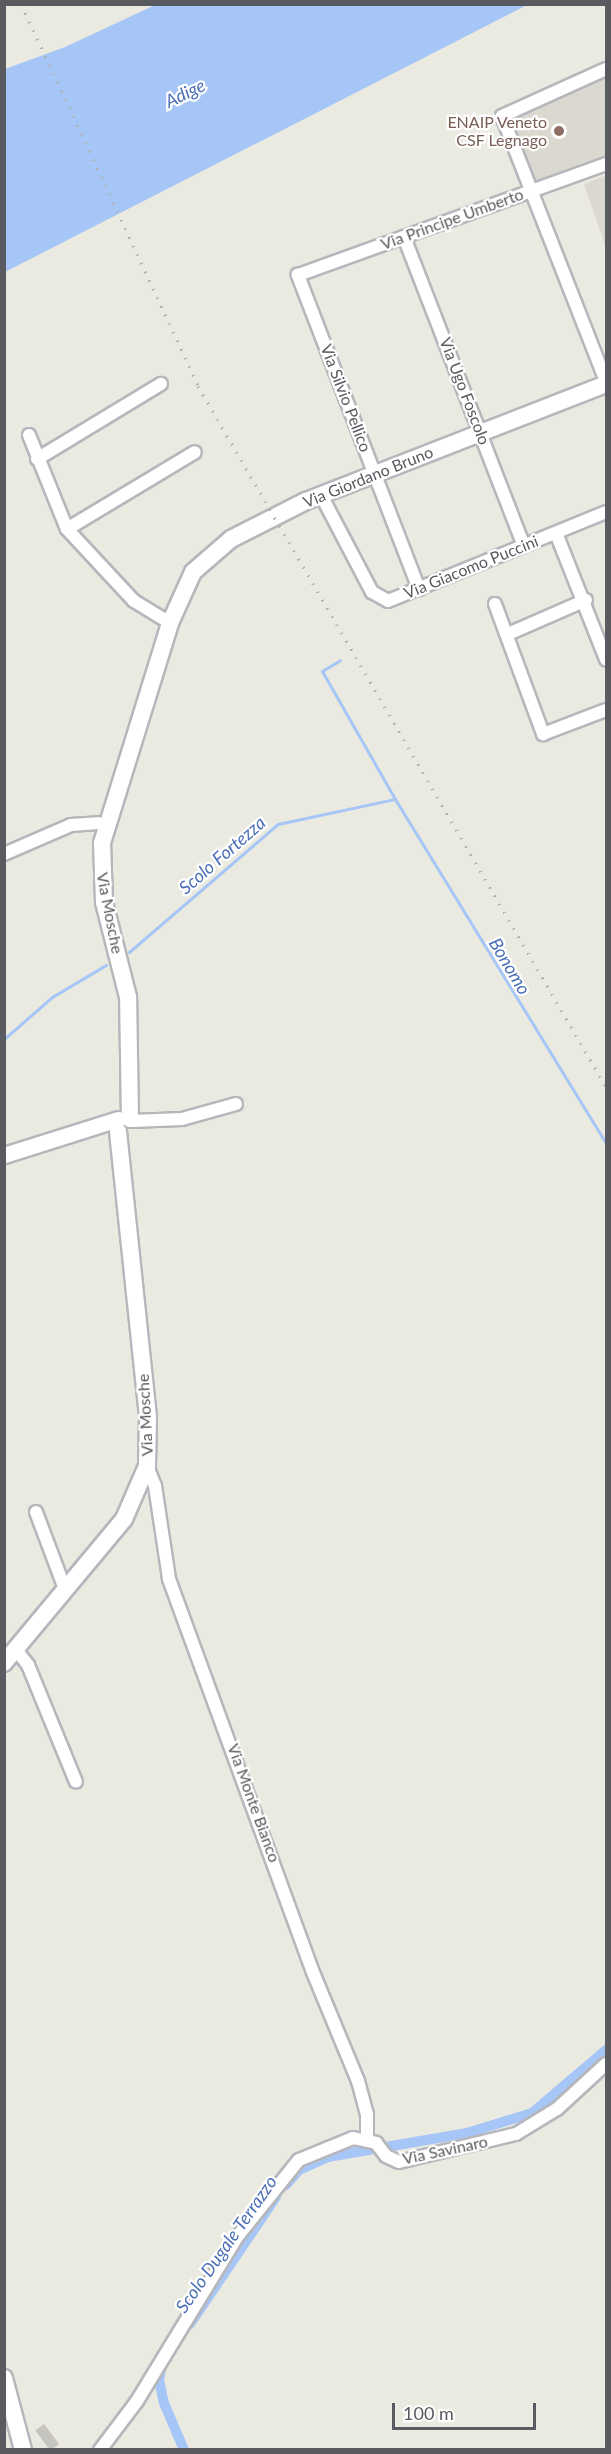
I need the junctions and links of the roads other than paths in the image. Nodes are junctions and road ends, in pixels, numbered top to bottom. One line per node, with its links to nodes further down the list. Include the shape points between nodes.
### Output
1 (606, 69): 3 (street, via 502,116)
2 (606, 164): 3 (street, Via Principe Umberto)
3 (532, 190): 4 (street, Via Principe Umberto); 6 (street)
4 (404, 237): 5 (street, Via Principe Umberto); 8 (street, Via Ugo Foscolo)
5 (298, 274): 12 (street, Via Silvio Pellico)
6 (606, 382): 8 (main road, Via Giordano Bruno)
7 (161, 384): 11 (street)
8 (482, 432): 12 (main road, Via Giordano Bruno); 17 (street, Via Ugo Foscolo)
9 (29, 435): 11 (street)
10 (195, 452): 15 (street)
11 (37, 459): 15 (street)
12 (374, 475): 13 (main road, Via Giordano Bruno); 18 (street, Via Silvio Pellico)
13 (321, 495): 18 (street, Via Giacomo Puccini, via 375,596 388,601); 21 (main road, Via Giordano Bruno, via 215,549 193,572)
14 (606, 512): 16 (street, Via Giacomo Puccini)
15 (67, 529): 21 (street, via 134,601)
16 (556, 532): 17 (street, Via Giacomo Puccini); 19 (street)
17 (524, 546): 18 (street, Via Giacomo Puccini)
18 (418, 589)
19 (586, 600): 22 (street); 23 (street)
20 (495, 604): 22 (street)
21 (170, 622): 28 (main road, Via Mosche, via 107,820 100,860 104,902 128,997)
22 (508, 634): 24 (street, via 543,734)
23 (606, 659)
24 (606, 710)
25 (98, 823): 26 (street, via 71,825)
26 (4, 854)
27 (236, 1104): 28 (street, via 182,1119)
28 (127, 1123): 29 (street, via 100,1124); 30 (main road, Via Mosche, via 126,1227 148,1417)
29 (4, 1155)
30 (147, 1466): 32 (main road, Via Mosche, via 124,1520); 37 (street, Via Monte Bianco, via 169,1579 312,1970 358,2081)
31 (36, 1512): 32 (street)
32 (65, 1589): 33 (main road, Via Mosche)
33 (16, 1650): 34 (main road, Via Mosche); 35 (street, via 28,1665)
34 (4, 1663)
35 (76, 1782)
36 (606, 2064): 37 (street, Via Savinaro, via 574,2096 516,2134 406,2161)
37 (377, 2146): 40 (street, Via Savinaro, via 314,2151 285,2174 237,2237 137,2401)
38 (4, 2378): 39 (main road)
39 (23, 2450)
40 (100, 2450)

